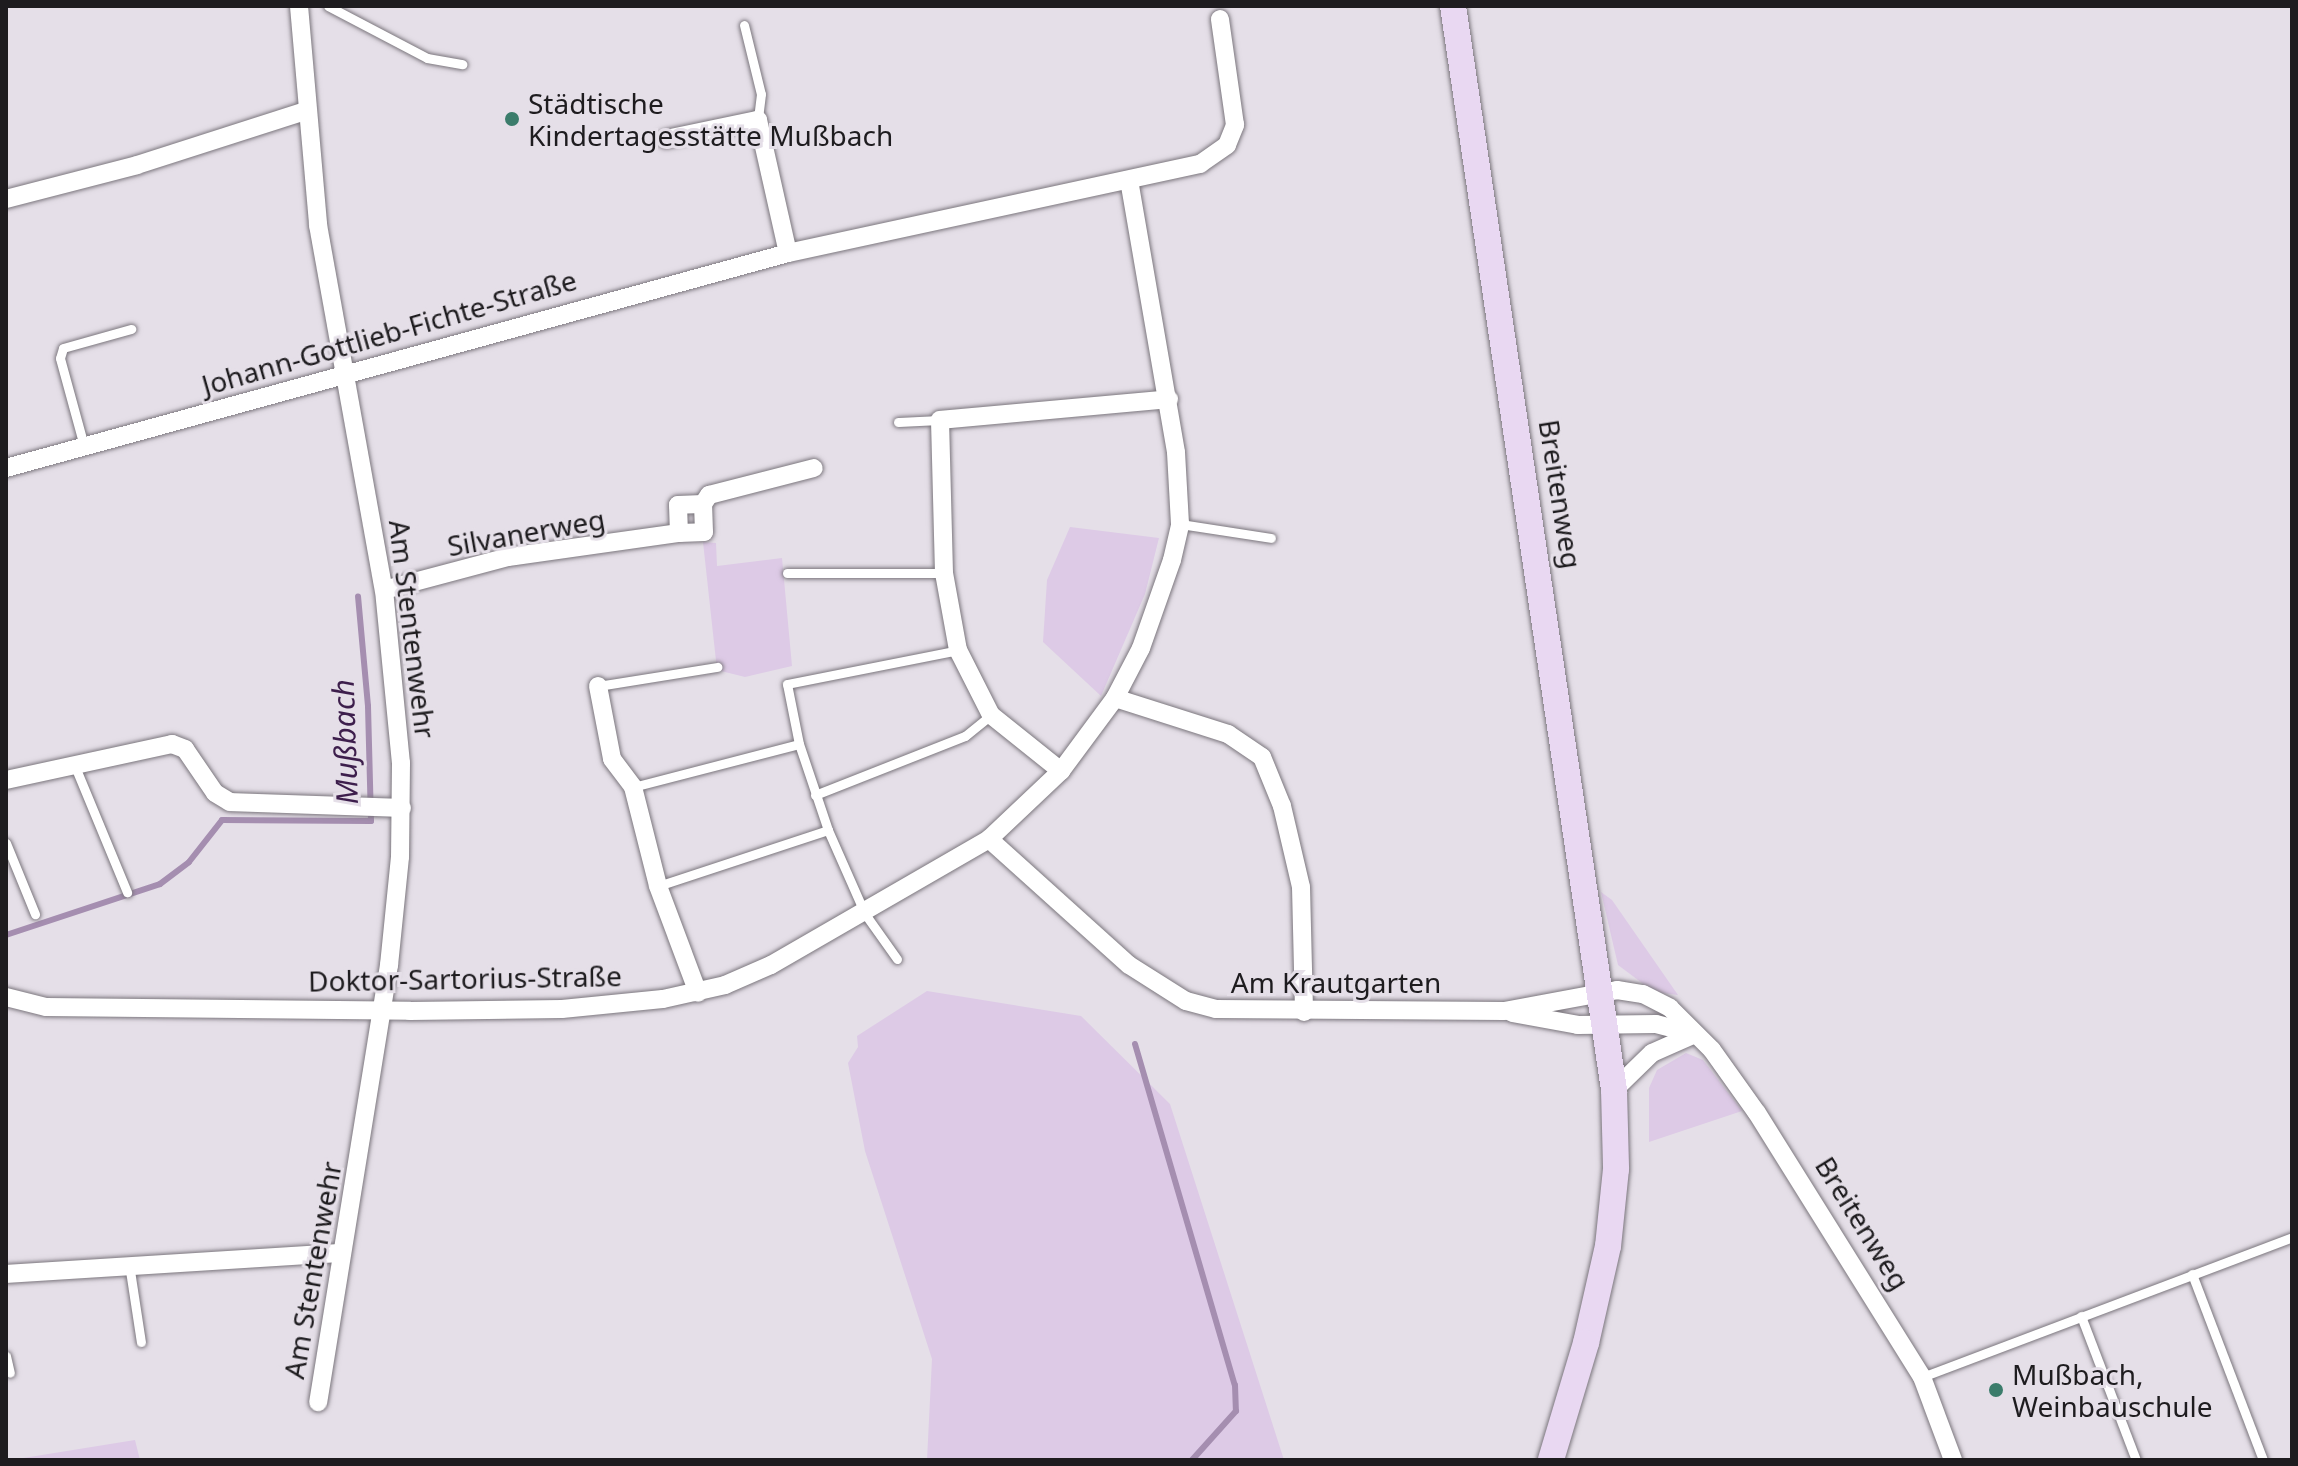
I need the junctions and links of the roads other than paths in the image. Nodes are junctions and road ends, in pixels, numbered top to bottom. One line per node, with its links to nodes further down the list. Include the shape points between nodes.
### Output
1 (299, 6): 7 (street, Am Stentenwehr)
2 (328, 6): 6 (lane, via 427,58)
3 (1453, 6): 48 (main road, Breitenweg)
4 (1220, 19): 10 (street, Johann-Gottlieb-Fichte-Straße, via 1236,113 1233,135 1218,154 1200,164)
5 (744, 25): 8 (lane, via 761,94)
6 (462, 64)
7 (305, 111): 11 (street, via 124,169); 14 (street, Am Stentenwehr, via 318,225)
8 (758, 120): 9 (street); 12 (street)
9 (666, 139)
10 (1129, 181): 12 (street, Johann-Gottlieb-Fichte-Straße); 15 (street, Doktor-Sartorius-Straße)
11 (6, 199)
12 (788, 253): 14 (street, Johann-Gottlieb-Fichte-Straße)
13 (131, 329): 18 (lane, via 63,348 60,358)
14 (345, 373): 18 (street, Johann-Gottlieb-Fichte-Straße); 27 (street, Am Stentenwehr)
15 (1169, 399): 16 (street); 22 (street, Doktor-Sartorius-Straße)
16 (940, 420): 17 (lane); 26 (street)
17 (898, 422)
18 (84, 446): 19 (street, Johann-Gottlieb-Fichte-Straße)
19 (6, 468)
20 (814, 468): 21 (street, via 709,495)
21 (703, 504): 23 (street, via 678,505); 23 (street, Silvanerweg, via 704,532)
22 (1180, 524): 24 (lane); 31 (street, Doktor-Sartorius-Straße, via 1159,604)
23 (679, 533): 27 (street, Silvanerweg, via 508,557)
24 (1271, 538)
25 (787, 573): 26 (lane)
26 (944, 573): 28 (street)
27 (384, 590): 39 (street, Am Stentenwehr)
28 (958, 650): 32 (street); 33 (lane, via 787,684)
29 (717, 667): 30 (lane)
30 (598, 686): 37 (street, via 612,759)
31 (1115, 698): 35 (street, Doktor-Sartorius-Straße); 53 (street, via 1228,734 1262,757 1282,806 1301,887)
32 (991, 715): 35 (street); 38 (lane, via 965,736)
33 (799, 744): 37 (lane); 38 (lane)
34 (74, 764): 36 (street); 39 (street, via 172,744 185,749 215,793 230,802); 44 (lane)
35 (1061, 771): 41 (street, Doktor-Sartorius-Straße)
36 (6, 780)
37 (633, 787): 43 (street)
38 (815, 795): 40 (lane)
39 (402, 808): 51 (street, Am Stentenwehr)
40 (828, 830): 43 (lane); 46 (lane)
41 (989, 839): 46 (street, Doktor-Sartorius-Straße); 53 (street, Am Krautgarten, via 1159,987 1216,1009)
42 (6, 843): 45 (lane)
43 (658, 886): 49 (street)
44 (127, 892)
45 (35, 914)
46 (865, 914): 47 (lane); 49 (street, Doktor-Sartorius-Straße, via 771,965)
47 (897, 959)
48 (1602, 992): 52 (street, Am Krautgarten); 54 (main road, Breitenweg); 55 (street, Breitenweg, via 1632,991 1655,999)
49 (698, 993): 51 (street, Doktor-Sartorius-Straße, via 562,1009)
50 (6, 997): 51 (street, Doktor-Sartorius-Straße, via 75,1008)
51 (383, 1010): 58 (street, Am Stentenwehr)
52 (1504, 1011): 53 (street, Am Krautgarten); 54 (street, Am Krautgarten, via 1566,1023)
53 (1304, 1012)
54 (1606, 1023): 55 (street, via 1656,1024); 56 (main road, Breitenweg)
55 (1695, 1034): 56 (street, via 1652,1053); 66 (street, Breitenweg, via 1757,1113)
56 (1614, 1090): 68 (main road, Breitenweg, via 1616,1169 1608,1246 1590,1330)
57 (2292, 1237): 61 (lane)
58 (338, 1253): 59 (street); 67 (street, Am Stentenwehr)
59 (129, 1264): 60 (street); 63 (lane)
60 (6, 1274)
61 (2192, 1274): 62 (lane); 71 (lane)
62 (2081, 1316): 66 (lane); 70 (lane)
63 (141, 1342)
64 (6, 1356): 65 (lane)
65 (10, 1373)
66 (1922, 1377): 69 (street, Breitenweg)
67 (318, 1402)
68 (1551, 1460)
69 (1953, 1460)
70 (2136, 1460)
71 (2263, 1460)

